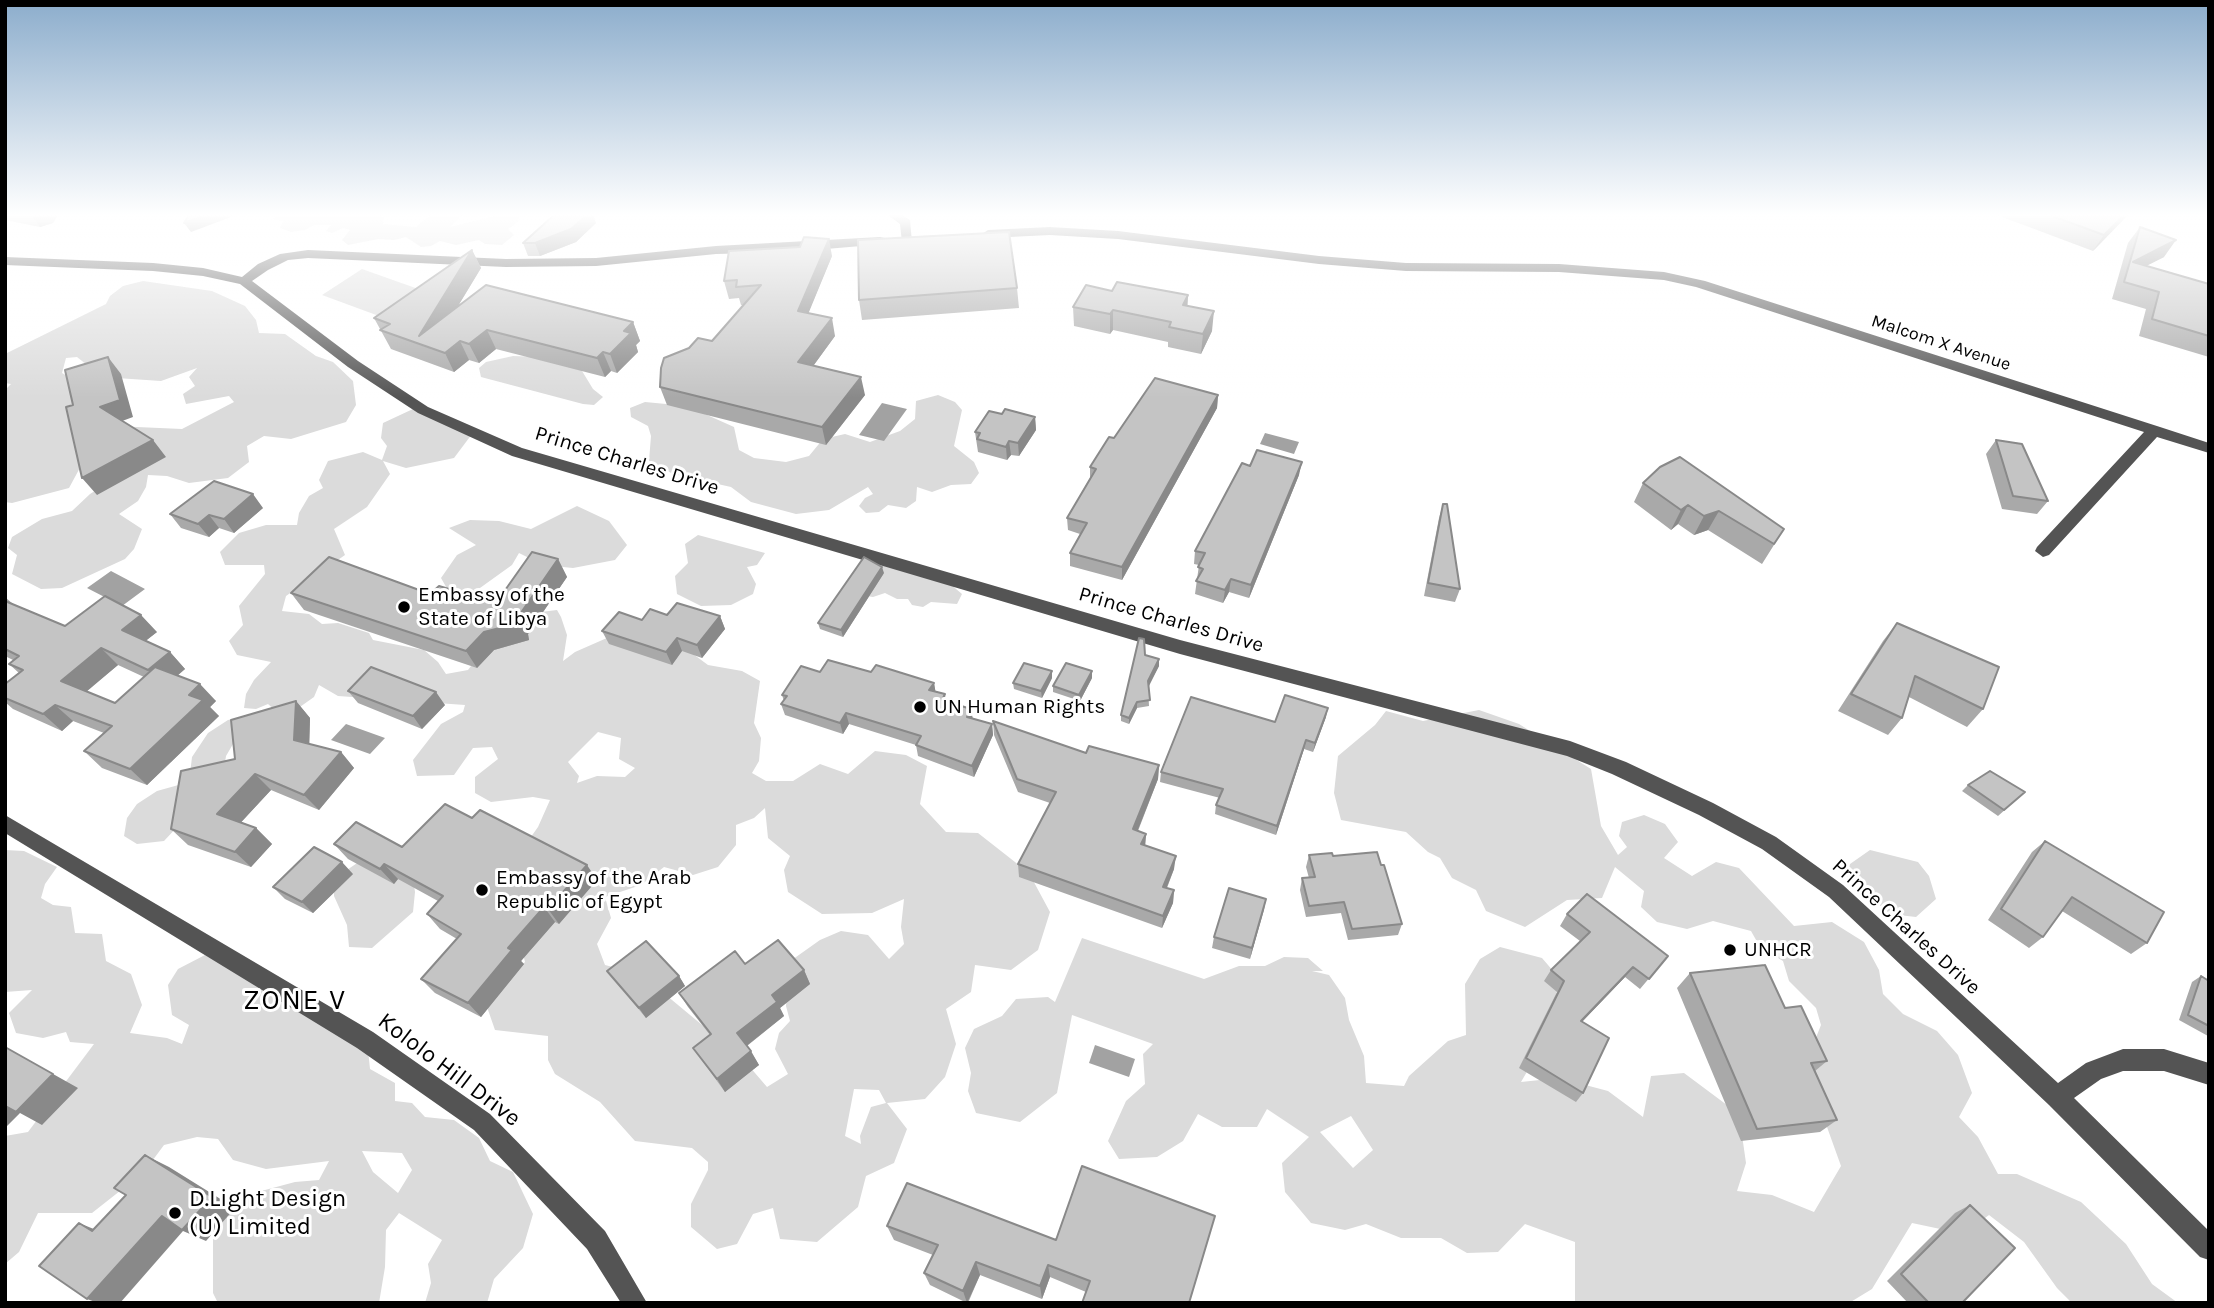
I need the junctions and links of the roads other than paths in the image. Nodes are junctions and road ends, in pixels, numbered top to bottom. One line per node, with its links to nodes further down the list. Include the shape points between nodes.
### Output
1 (226, 276): 4 (street, Prince Charles Drive)
2 (251, 276): 4 (street)
3 (1664, 276): 5 (street, Malcom X Avenue)
4 (244, 281): 10 (street, Prince Charles Drive, via 423,410 517,452 1180,647 1570,749 1619,768 1769,843 1836,891)
5 (2155, 430): 6 (street, Malcom X Avenue); 7 (street)
6 (2209, 448)
7 (2043, 551)
8 (5, 823): 12 (street, Kololo Hill Drive, via 365,1040 482,1122 590,1233)
9 (2209, 1074): 10 (street, via 2164,1060 2123,1060 2094,1071)
10 (2057, 1097): 11 (street, Prince Charles Drive)
11 (2209, 1248)
12 (635, 1303)

